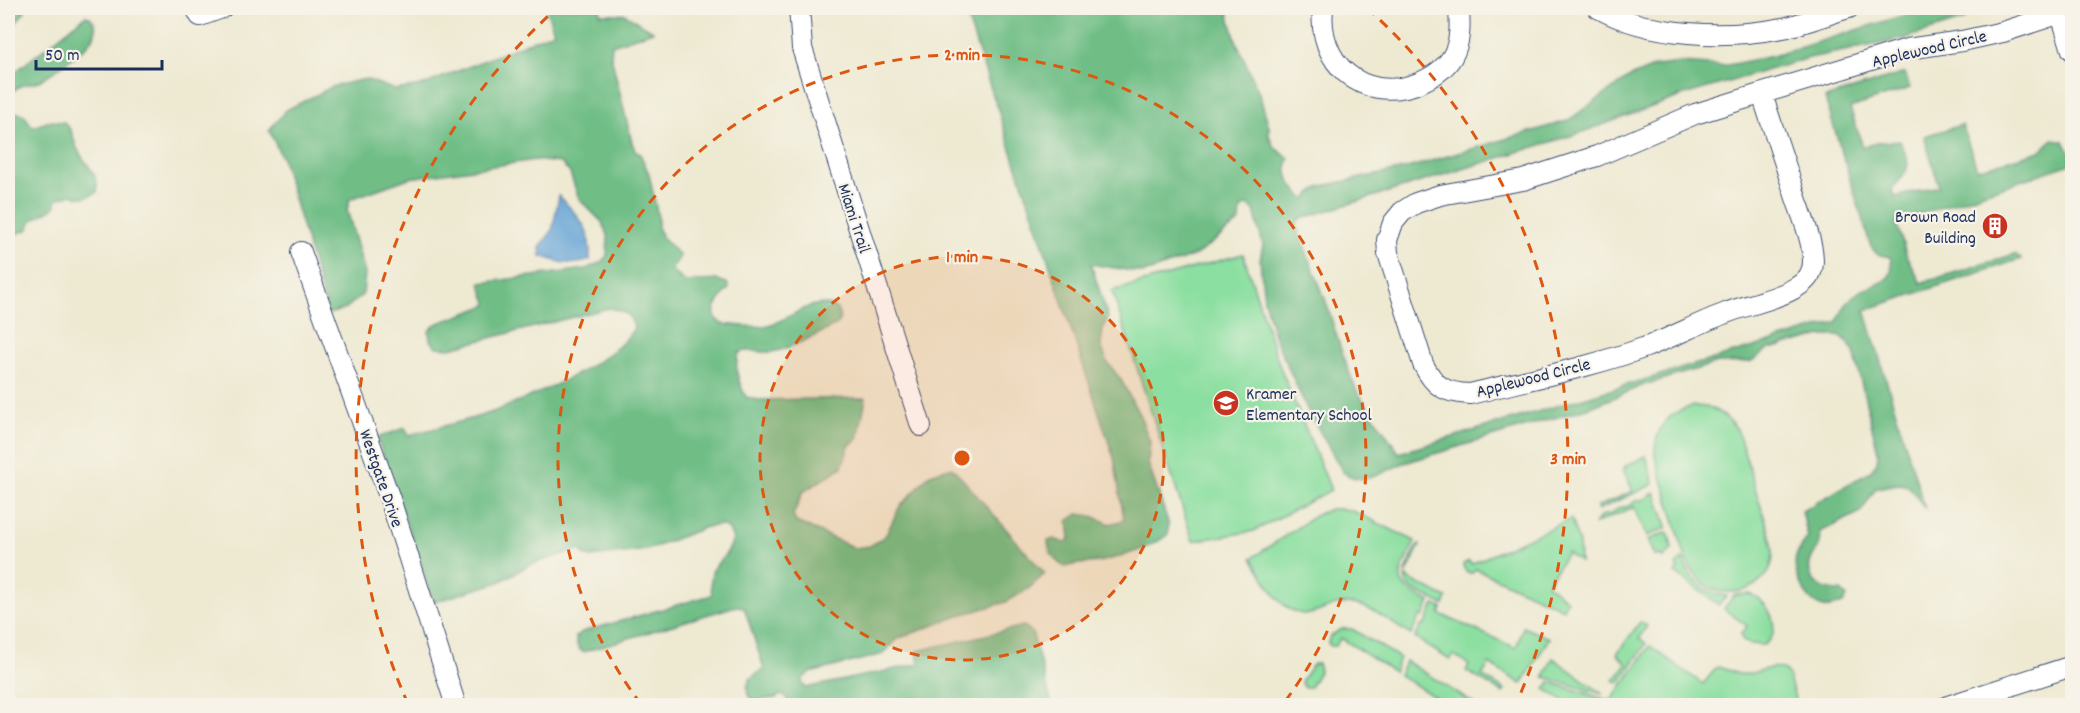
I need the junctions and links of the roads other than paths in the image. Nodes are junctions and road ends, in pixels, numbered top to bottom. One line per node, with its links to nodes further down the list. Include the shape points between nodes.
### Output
1 (222, 8): 8 (street)
2 (799, 8): 12 (street, Miami Trail, via 802,48)
3 (1323, 8): 4 (street, via 1324,37 1334,63 1353,79 1374,88 1400,90 1428,80 1452,57 1459,38)
4 (1459, 8)
5 (1598, 8): 6 (street, via 1612,16 1666,31 1735,34 1785,28)
6 (1850, 8)
7 (2064, 9): 9 (street); 10 (street, Applewood Circle, via 2003,32 1907,50)
8 (198, 12)
9 (2073, 51)
10 (1762, 94): 10 (street, Applewood Circle, via 1695,114 1597,156 1523,180 1440,195 1402,212 1387,240 1388,254 1429,376 1453,393 1470,394 1646,347 1803,284 1813,267 1812,255)
11 (301, 252): 15 (street, Westgate Drive, via 390,499)
12 (921, 426)
13 (2073, 666): 14 (street)
14 (2005, 697): 16 (street)
15 (456, 705)
16 (1948, 705)

